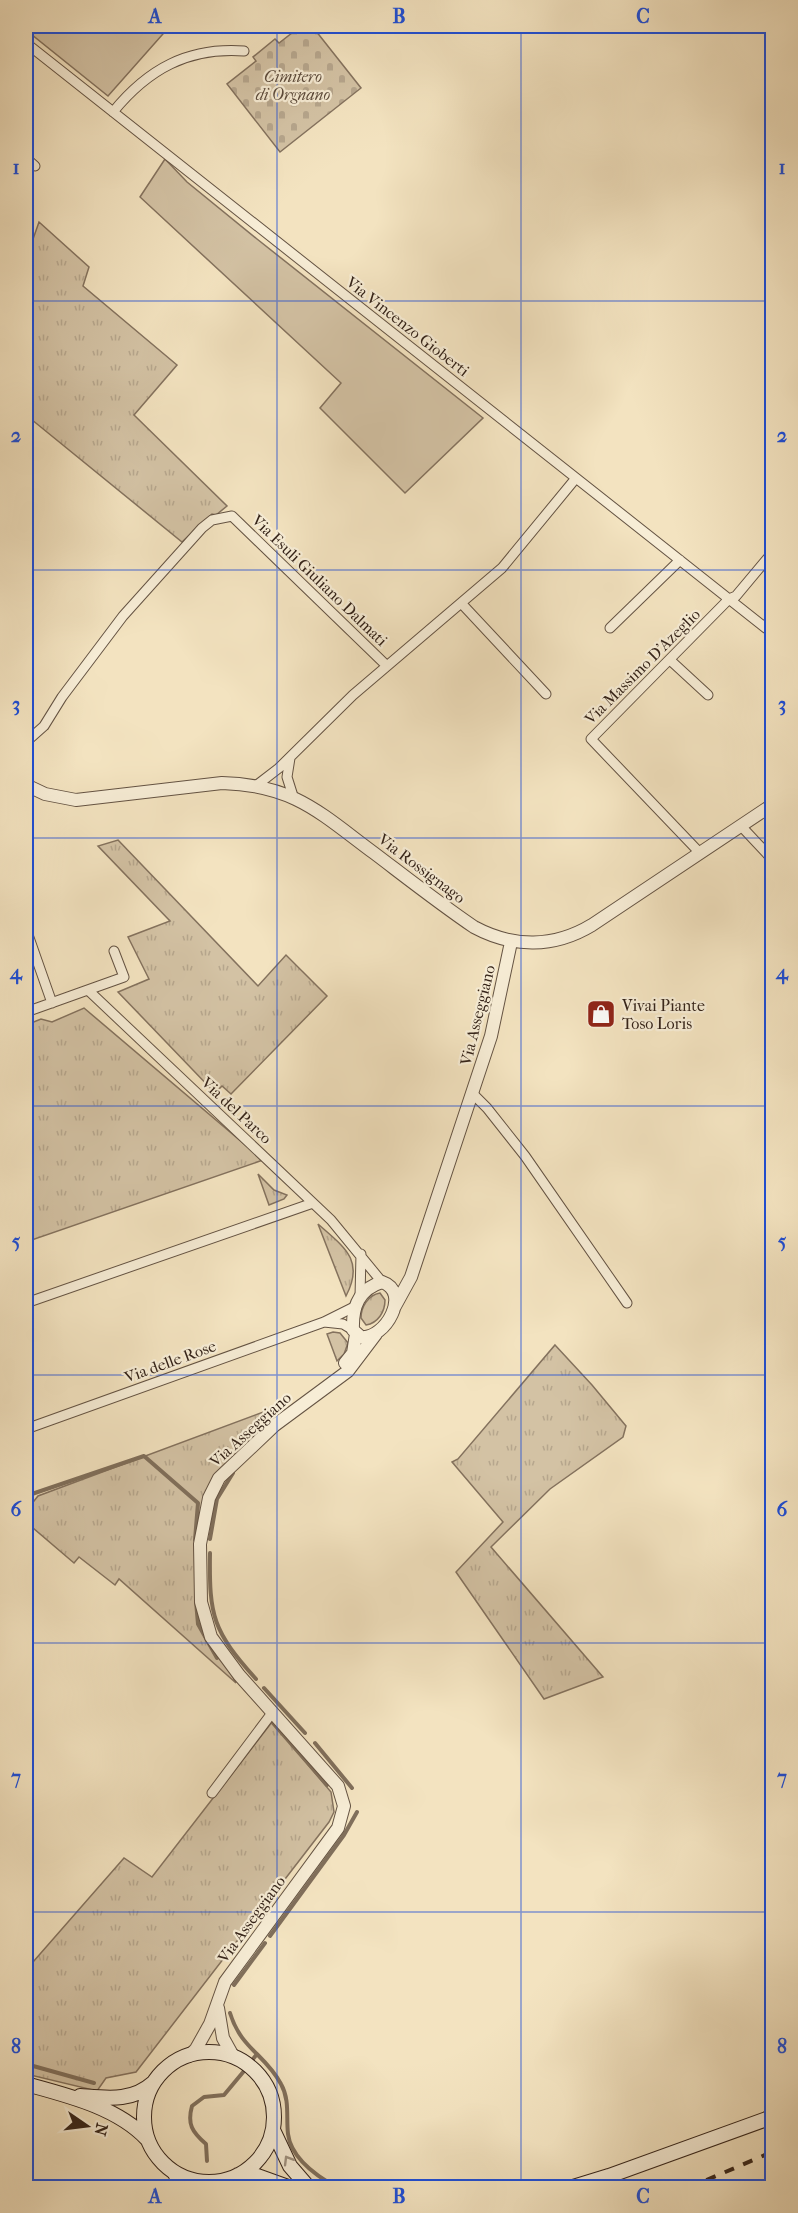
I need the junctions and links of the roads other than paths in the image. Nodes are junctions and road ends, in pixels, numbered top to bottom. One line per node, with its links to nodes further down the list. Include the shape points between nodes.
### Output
1 (28, 48): 3 (street, Via Vincenzo Gioberti)
2 (244, 51): 3 (street, via 190,54 162,68)
3 (113, 112): 6 (street, Via Vincenzo Gioberti)
4 (26, 158): 5 (street)
5 (35, 166)
6 (576, 478): 8 (street, Via Vincenzo Gioberti); 10 (street, Via Esuli Giuliano Dalmati, via 502,568)
7 (772, 553): 9 (street, Via Massimo D'Azeglio, via 736,596)
8 (680, 560): 9 (street, Via Vincenzo Gioberti); 11 (street)
9 (729, 599): 12 (street, Via Vincenzo Gioberti); 13 (street, Via Massimo D'Azeglio)
10 (462, 604): 14 (street, Via Esuli Giuliano Dalmati); 15 (street)
11 (610, 628)
12 (772, 633)
13 (670, 660): 16 (street); 24 (street, Via Massimo D'Azeglio, via 591,739)
14 (387, 666): 17 (street, Via Esuli Giuliano Dalmati, via 232,516 212,520 123,616 44,726); 18 (street, Via Esuli Giuliano Dalmati)
15 (546, 694)
16 (708, 695)
17 (26, 742)
18 (290, 758): 20 (street, Via Esuli Giuliano Dalmati); 21 (street, via 287,777)
19 (26, 785): 20 (street, Via Rossignago, via 51,796 76,800 222,783)
20 (257, 785): 21 (street, Via Rossignago)
21 (293, 796): 27 (street, Via Rossignago, via 331,819 458,916 493,937)
22 (772, 805): 23 (street, Via Rossignago)
23 (741, 826): 24 (street, Via Rossignago); 25 (street)
24 (700, 853): 27 (street, Via Rossignago, via 578,934 537,943)
25 (772, 859)
26 (26, 929): 30 (street)
27 (511, 942): 32 (street, Via Asseggiano, via 499,1008)
28 (114, 951): 29 (street, via 124,977)
29 (89, 991): 30 (street); 33 (street, Via del Parco)
30 (52, 1003): 31 (street)
31 (26, 1012)
32 (472, 1094): 35 (street, Via Asseggiano); 39 (street, via 525,1156)
33 (314, 1203): 34 (street, Via del Parco); 38 (street)
34 (361, 1254): 36 (street, Via del Parco); 37 (street)
35 (414, 1265): 36 (street, via 404,1276); 40 (street, Via Asseggiano)
36 (385, 1283): 37 (street, via 374,1285); 40 (street, via 396,1299)
37 (357, 1302): 41 (street, Via delle Rose); 42 (street, Via Asseggiano)
38 (26, 1303)
39 (627, 1303)
40 (394, 1308): 43 (street, Via Asseggiano)
41 (324, 1322): 42 (street, via 343,1324); 45 (street, Via delle Rose)
42 (355, 1332): 43 (street, via 365,1337); 44 (street, Via Asseggiano, via 351,1357)
43 (376, 1334): 44 (street, Via Asseggiano, via 348,1371)
44 (311, 1398): 46 (street, Via Asseggiano, via 275,1425 219,1478 205,1513 200,1544 201,1602 208,1629)
45 (26, 1429)
46 (272, 1713): 47 (street); 48 (street, Via Asseggiano, via 338,1786 344,1806 342,1819 225,1982)
47 (212, 1793)
48 (218, 2001): 49 (street, Via Asseggiano, via 210,2024); 50 (street, via 223,2038)
49 (189, 2056): 50 (main road, Via Asseggiano, via 215,2052); 51 (main road, Via Asseggiano, via 170,2065)
50 (233, 2056): 55 (main road, via 249,2065 266,2086 274,2112)
51 (155, 2080): 53 (main road, via 144,2091 117,2098); 56 (main road, Via Asseggiano, via 144,2109)
52 (26, 2084): 53 (main road)
53 (69, 2096): 56 (main road, via 120,2118)
54 (772, 2117): 62 (main road, via 620,2173)
55 (273, 2130): 58 (main road, via 261,2156); 61 (main road, one-way to 55, via 290,2166)
56 (147, 2139): 57 (main road, Via Asseggiano, via 157,2157)
57 (173, 2171): 58 (main road, Via Asseggiano, via 204,2182); 59 (street, Via Asseggiano)
58 (228, 2181): 60 (main road, Via Asseggiano, via 252,2174)
59 (180, 2187)
60 (291, 2187)
61 (309, 2187)
62 (570, 2187)

